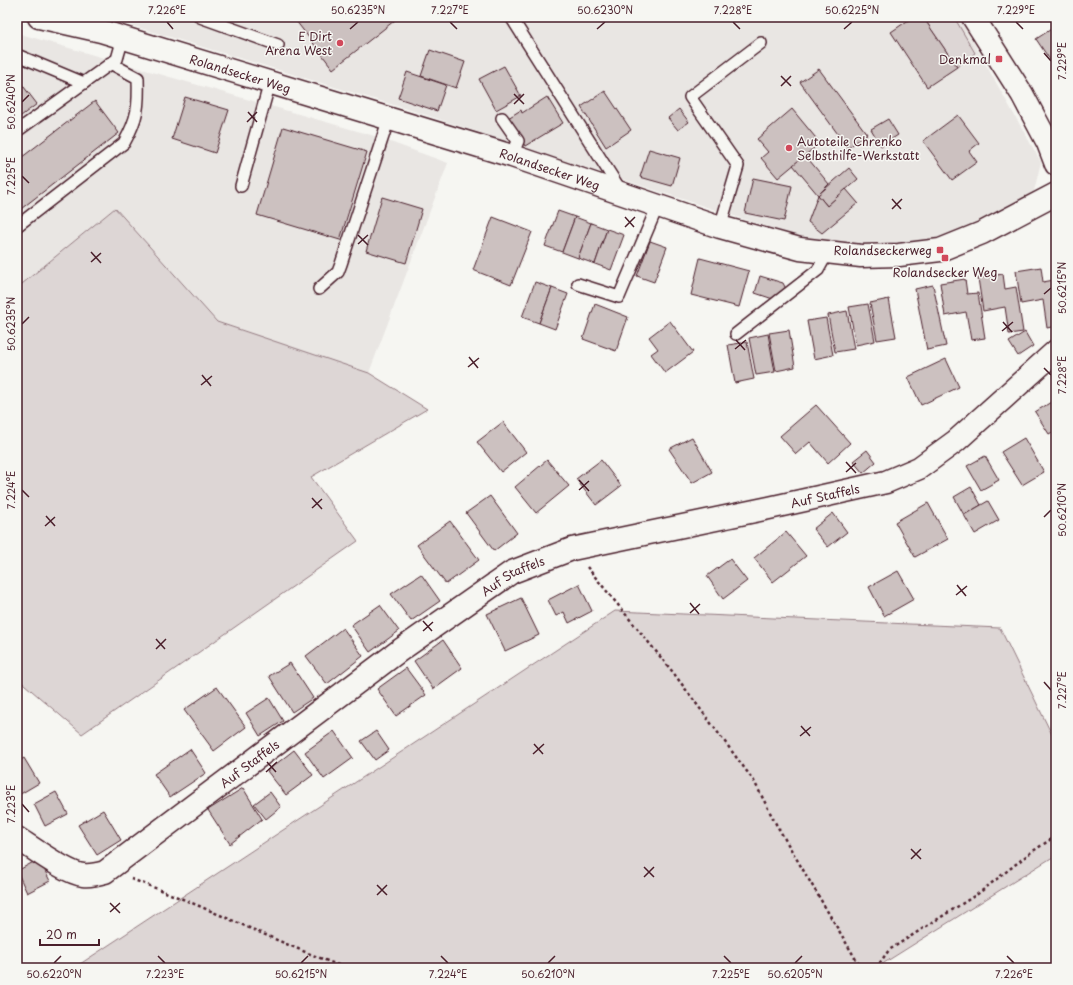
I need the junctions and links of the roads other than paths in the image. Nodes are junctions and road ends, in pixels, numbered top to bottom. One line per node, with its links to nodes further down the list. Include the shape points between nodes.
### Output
1 (40, 17): 5 (street, Rolandsecker Weg)
2 (200, 17): 7 (lane)
3 (511, 17): 18 (lane)
4 (973, 17): 16 (street, via 1022,94)
5 (123, 38): 9 (lane, via 117,59); 10 (street, Rolandsecker Weg)
6 (761, 43): 22 (lane, via 690,97 738,166)
7 (278, 45)
8 (17, 55): 11 (lane)
9 (110, 63): 11 (lane); 21 (lane, via 138,78 139,104 134,126 124,143)
10 (270, 82): 12 (street, Rolandsecker Weg); 17 (lane)
11 (84, 83): 14 (lane)
12 (388, 118): 15 (street, Rolandsecker Weg); 25 (lane, via 338,272)
13 (502, 118): 15 (lane, via 518,141)
14 (17, 131)
15 (512, 156): 18 (street, Rolandsecker Weg)
16 (1056, 164)
17 (242, 186)
18 (623, 193): 20 (street, Rolandsecker Weg)
19 (1056, 194): 23 (street, Rolandsecker Weg, via 982,233 940,250 861,256)
20 (658, 205): 22 (street, Rolandsecker Weg); 24 (lane, via 619,297)
21 (17, 226)
22 (720, 227): 23 (street, Rolandsecker Weg, via 800,249)
23 (828, 252): 26 (lane, via 818,270)
24 (578, 284)
25 (319, 289)
26 (736, 334)
27 (1056, 351): 28 (street, Auf Staffels, via 956,441 919,468 886,482 572,549 512,572 399,651 105,872 82,875 71,871)
28 (17, 838)

